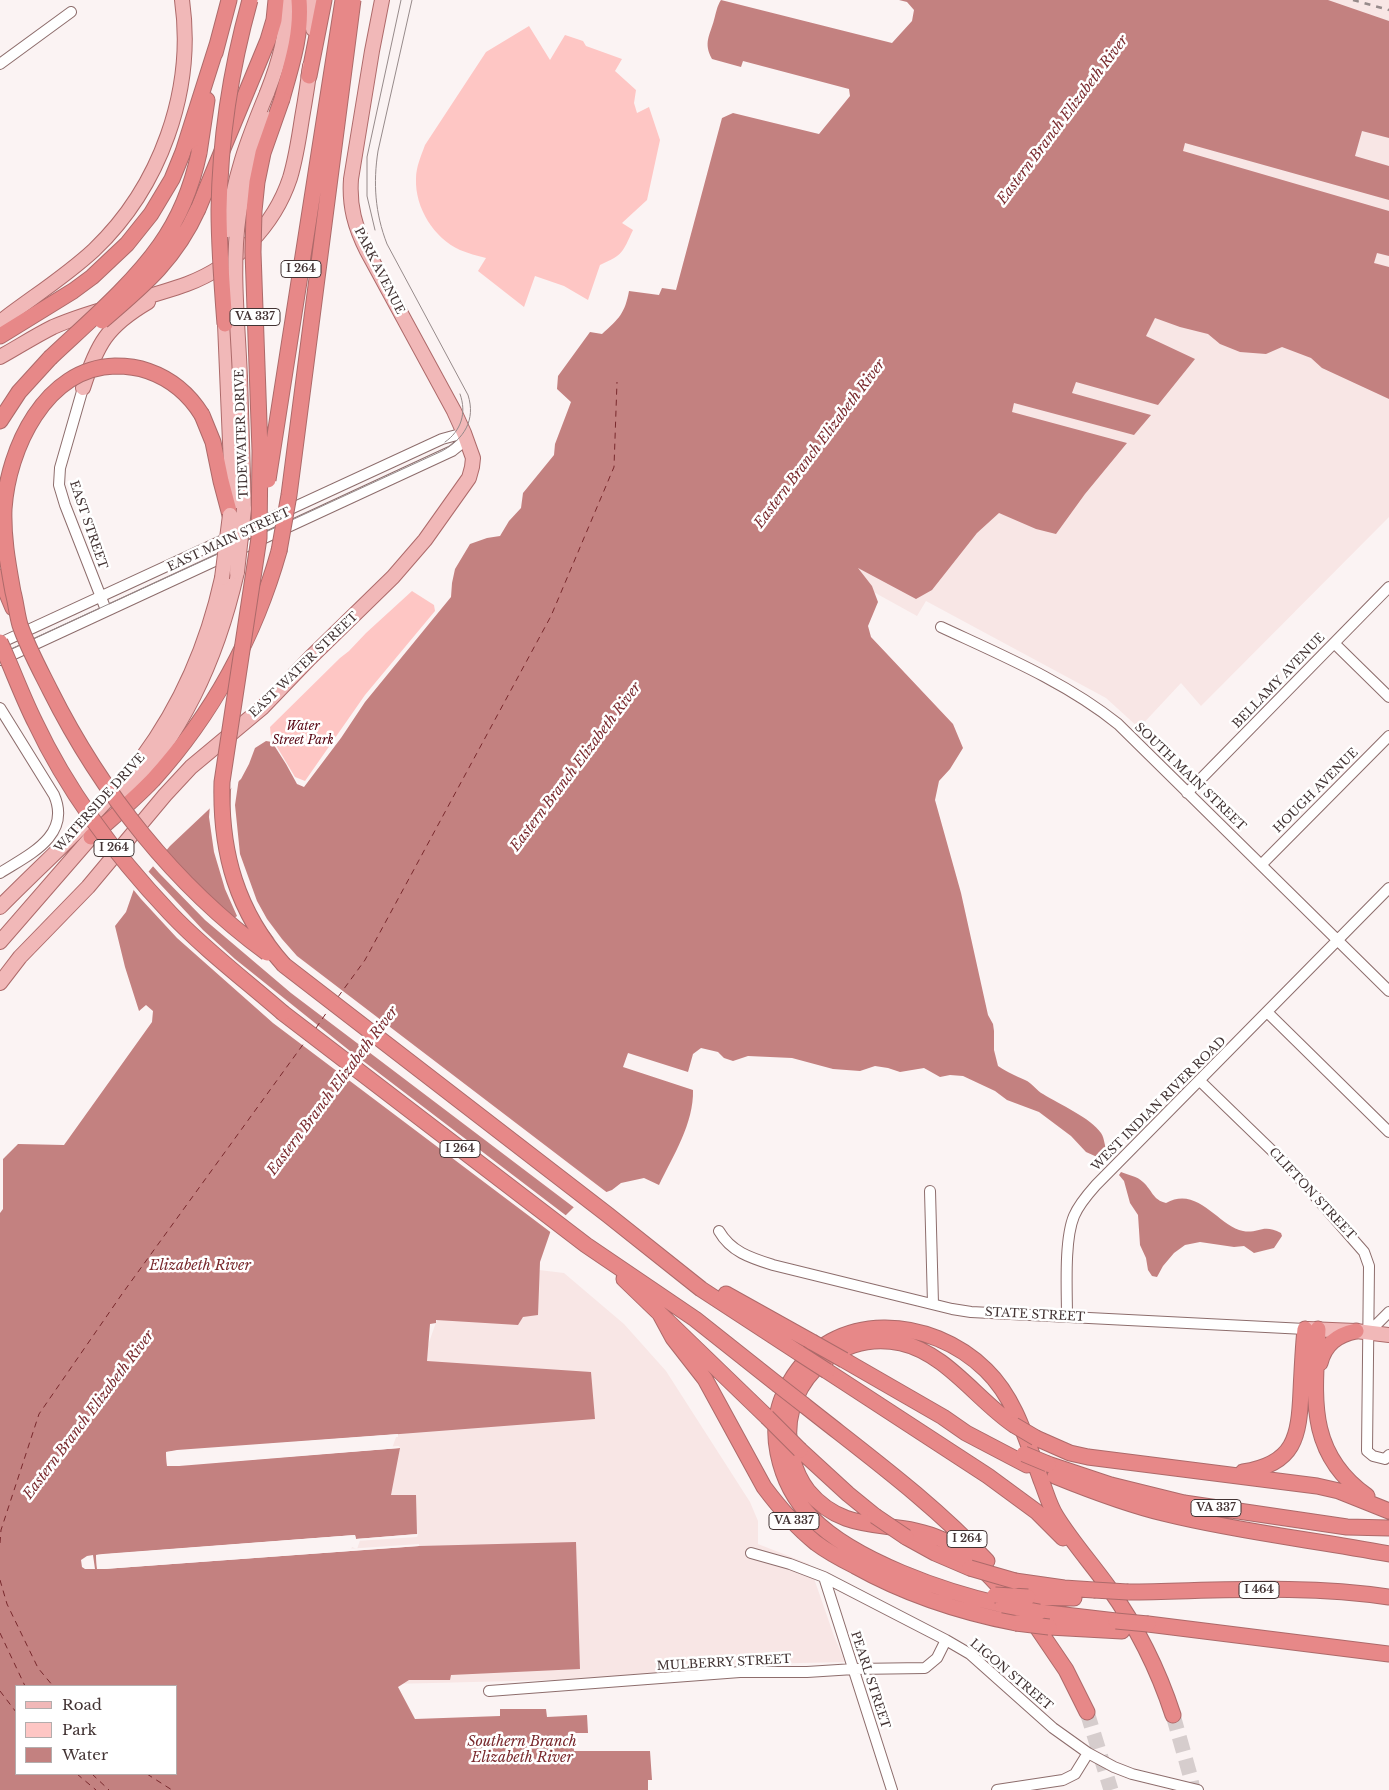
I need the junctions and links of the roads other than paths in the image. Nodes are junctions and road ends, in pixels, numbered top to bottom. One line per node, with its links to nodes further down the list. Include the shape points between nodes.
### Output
1 (182, 0): 18 (main road, via 184,55 178,100 166,140 149,177 115,227 94,249)
2 (229, 0): 13 (highway)
3 (250, 0): 19 (highway, bridge, via 232,79 221,160 219,233)
4 (276, 0): 22 (highway, bridge, via 268,40 198,210 176,249 155,274 90,331)
5 (286, 0): 16 (main road, TIDEWATER DRIVE, via 284,45)
6 (299, 0): 16 (highway, VA 337, via 299,32 290,71)
7 (313, 0): 15 (main road)
8 (324, 0): 15 (highway)
9 (343, 0): 28 (highway, I 264, bridge)
10 (354, 0): 42 (highway, bridge, via 289,496 279,552 266,594 244,646 185,742 152,781)
11 (382, 0): 26 (main road, PARK AVENUE, via 351,179 352,215 367,251)
12 (71, 12): 14 (street)
13 (217, 45): 20 (highway, via 183,152 169,185 151,214 127,244 92,277); 22 (highway, bridge, via 194,177 177,218 161,244 133,277)
14 (0, 64)
15 (309, 76): 17 (main road, via 293,168 272,217 252,240 218,268 200,279)
16 (275, 96): 19 (main road, TIDEWATER DRIVE, bridge, via 241,160 232,198); 23 (main road, TIDEWATER DRIVE, bridge, via 253,156 239,214); 28 (highway, VA 337, bridge, via 260,167 253,224 260,451)
17 (165, 291): 21 (main road, via 62,324); 24 (main road, via 133,310 112,328 97,350)
18 (0, 322)
19 (225, 324): 23 (main road, TIDEWATER DRIVE)
20 (0, 336)
21 (0, 357)
22 (50, 358): 25 (highway, via 19,392)
23 (234, 378): 27 (main road, TIDEWATER DRIVE, via 231,466)
24 (83, 388): 31 (street, EAST STREET, via 60,468 59,485)
25 (0, 421)
26 (465, 436): 31 (street, EAST MAIN STREET, via 442,439); 32 (street, EAST MAIN STREET, via 452,451); 50 (main road, EAST WATER STREET, via 473,458 469,478 404,566 264,707 191,767)
27 (237, 512): 33 (highway, bridge, via 202,415 188,396 171,381 144,369 128,366 84,373 62,386 45,402 17,451 9,479 5,498 6,559); 42 (main road, TIDEWATER DRIVE, bridge, via 237,572 204,677 154,763); 46 (main road, WATERSIDE DRIVE, bridge, via 210,624 194,667 172,711 133,770)
28 (259, 538): 49 (highway, I 264, bridge, via 222,782 222,828 244,905 259,934)
29 (0, 577): 33 (highway, bridge)
30 (1389, 587): 36 (street, BELLAMY AVENUE)
31 (100, 597): 32 (street, EAST STREET); 35 (street, EAST MAIN STREET)
32 (106, 610): 37 (street, EAST MAIN STREET)
33 (20, 625): 49 (highway, bridge, via 64,717 120,806 202,898 231,925)
34 (941, 627): 41 (street, SOUTH MAIN STREET, via 1059,685 1101,710)
35 (0, 642): 57 (highway, I 264, bridge, via 35,722 69,784 105,837 171,914 283,1013)
36 (1334, 643): 38 (street); 41 (street, BELLAMY AVENUE)
37 (0, 660)
38 (1389, 698)
39 (0, 708): 44 (street, via 49,786 58,811 54,830 47,841)
40 (1389, 736): 43 (street, HOUGH AVENUE)
41 (1187, 793): 43 (street, SOUTH MAIN STREET)
42 (91, 837): 48 (main road, WATERSIDE DRIVE)
43 (1261, 864): 47 (street, SOUTH MAIN STREET)
44 (0, 873)
45 (1389, 888): 47 (street, WEST INDIAN RIVER ROAD)
46 (0, 907)
47 (1337, 940): 51 (street, SOUTH MAIN STREET); 52 (street, WEST INDIAN RIVER ROAD)
48 (0, 942)
49 (284, 965): 58 (highway, I 264)
50 (0, 983)
51 (1389, 991)
52 (1267, 1012): 53 (street, WEST INDIAN RIVER ROAD); 54 (street)
53 (1200, 1081): 62 (street, WEST INDIAN RIVER ROAD, via 1080,1205 1070,1226); 64 (street, CLIFTON STREET, via 1293,1171 1364,1252 1369,1266)
54 (1389, 1132)
55 (930, 1191): 59 (street)
56 (719, 1230): 59 (street, STATE STREET, via 730,1246 742,1254 773,1265)
57 (586, 1245): 61 (highway, VA 337); 79 (highway, I 264, bridge, via 695,1319 909,1487 949,1522)
58 (666, 1260): 68 (highway, VA 337, bridge, via 943,1417); 74 (highway, I 264, bridge, via 701,1289 988,1476 1037,1512)
59 (933, 1304): 62 (street, STATE STREET, via 971,1312)
60 (1389, 1312): 64 (street)
61 (660, 1314): 76 (highway, bridge, via 800,1450 875,1516 935,1553 970,1568); 80 (highway, VA 337, bridge, via 673,1338 705,1379 764,1487 816,1543 874,1577 954,1608 1016,1623 1049,1627 1071,1629)
62 (1067, 1317): 63 (street, STATE STREET)
63 (1311, 1329): 64 (main road, STATE STREET); 66 (highway); 69 (highway, via 1300,1418 1294,1440 1280,1459 1269,1466)
64 (1362, 1332): 65 (main road); 66 (highway, via 1340,1336 1328,1346); 67 (street, CLIFTON STREET, via 1367,1451 1373,1456)
65 (1389, 1335)
66 (1316, 1374): 70 (highway, via 1317,1418 1330,1455 1349,1482)
67 (1387, 1457)
68 (1050, 1469): 71 (highway, VA 337, via 1184,1503 1347,1527); 73 (highway, via 1116,1499 1167,1514)
69 (1223, 1474): 70 (highway, via 1317,1486); 79 (highway, bridge, via 1070,1453 1036,1438 1000,1416 942,1363 902,1344 882,1341 861,1343 835,1353 814,1370 793,1402 788,1434 794,1467 817,1500 844,1518 914,1530 954,1545)
70 (1388, 1511)
71 (1389, 1528)
72 (751, 1553): 75 (street, LIGON STREET)
73 (1389, 1554)
74 (1084, 1557): 78 (highway, via 1053,1511 1014,1409 986,1369 954,1345 918,1332 884,1328 866,1330 825,1345 795,1374 783,1396 776,1422 782,1470 800,1504 836,1538 872,1559 931,1583); 86 (highway, I 264, via 1111,1591 1140,1637 1158,1673)
75 (824, 1577): 81 (street, LIGON STREET); 83 (street, PEARL STREET)
76 (1047, 1592): 77 (highway, I 464, bridge, via 1295,1590); 78 (highway, bridge)
77 (1389, 1597)
78 (999, 1600): 79 (highway, bridge)
79 (1036, 1617): 80 (highway, via 1063,1615); 85 (highway, I 264)
80 (1086, 1624): 82 (highway, VA 337, via 1297,1642)
81 (946, 1640): 83 (street, MULBERRY STREET, via 937,1658 925,1668); 87 (street, LIGON STREET, via 970,1654 1053,1728)
82 (1389, 1654)
83 (854, 1669): 84 (street, MULBERRY STREET, via 740,1672); 88 (street, PEARL STREET)
84 (489, 1691)
85 (1087, 1712)
86 (1173, 1715)
87 (1088, 1753): 89 (street, via 1075,1774 1063,1780); 90 (street, LIGON STREET, via 1132,1774)
88 (892, 1790)
89 (997, 1790)
90 (1198, 1790)

